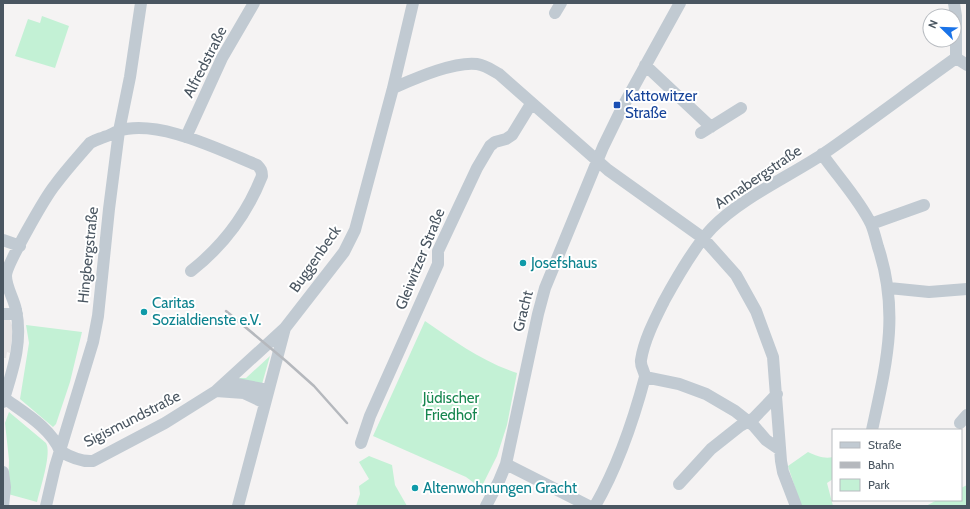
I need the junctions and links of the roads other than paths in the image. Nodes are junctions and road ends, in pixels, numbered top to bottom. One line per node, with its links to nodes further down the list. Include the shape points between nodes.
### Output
1 (141, 3): 12 (street, Hingbergstraße)
2 (254, 3): 13 (street, Alfredstraße, via 222,58)
3 (413, 3): 9 (street, Buggenbeck)
4 (680, 3): 7 (street, Gracht)
5 (954, 3): 6 (street)
6 (956, 58): 8 (street); 14 (street, Annabergstraße)
7 (645, 65): 11 (street, via 706,130); 15 (street, Gracht)
8 (967, 65)
9 (393, 88): 10 (street, via 430,73 465,64 477,64 499,74); 26 (street, Buggenbeck, via 356,230 344,252)
10 (531, 104): 15 (street); 36 (street, Gleiwitzer Straße, via 512,135 490,146 477,168 438,251 438,264 370,416)
11 (741, 108)
12 (119, 131): 13 (street, via 152,129); 20 (street, via 90,143 71,165 54,186); 38 (street, Hingbergstraße, via 98,316)
13 (186, 137): 21 (street, via 257,165 262,171 257,190 230,234)
14 (822, 154): 17 (street); 18 (street, Annabergstraße, via 738,207)
15 (597, 161): 18 (street); 39 (street, Gracht, via 545,288)
16 (924, 205): 17 (street)
17 (871, 224): 22 (street)
18 (703, 238): 27 (street, Annabergstraße, via 671,288 656,318 640,362); 31 (street, via 736,275 756,311 773,356)
19 (3, 240): 20 (street)
20 (20, 246): 25 (street, via 6,275)
21 (191, 271)
22 (889, 288): 23 (street, via 929,292); 35 (street, via 890,334)
23 (967, 289)
24 (3, 314): 25 (street)
25 (17, 314): 32 (street, via 19,330 16,358)
26 (285, 328): 28 (street, Sigismundstraße); 29 (street, Buggenbeck)
27 (645, 377): 34 (street, via 679,384 706,394); 47 (street, Annabergstraße, via 626,441)
28 (226, 382): 29 (street); 30 (street, Sigismundstraße)
29 (268, 390): 33 (street, Buggenbeck)
30 (216, 391): 33 (street, via 244,393); 38 (street, Sigismundstraße, via 93,461 78,460)
31 (777, 394): 34 (street, via 754,418); 37 (street)
32 (4, 400): 38 (street, via 46,430 57,442)
33 (265, 403): 44 (street, Buggenbeck)
34 (747, 421): 37 (street); 41 (street, via 711,449)
35 (872, 429)
36 (362, 443)
37 (779, 450): 48 (street, via 783,472)
38 (60, 451): 43 (street, Hingbergstraße)
39 (506, 464): 45 (street, Gracht); 46 (street)
40 (3, 472): 42 (street)
41 (678, 484)
42 (3, 506)
43 (46, 506)
44 (238, 506)
45 (486, 506)
46 (589, 506)
47 (595, 506)
48 (796, 506)

